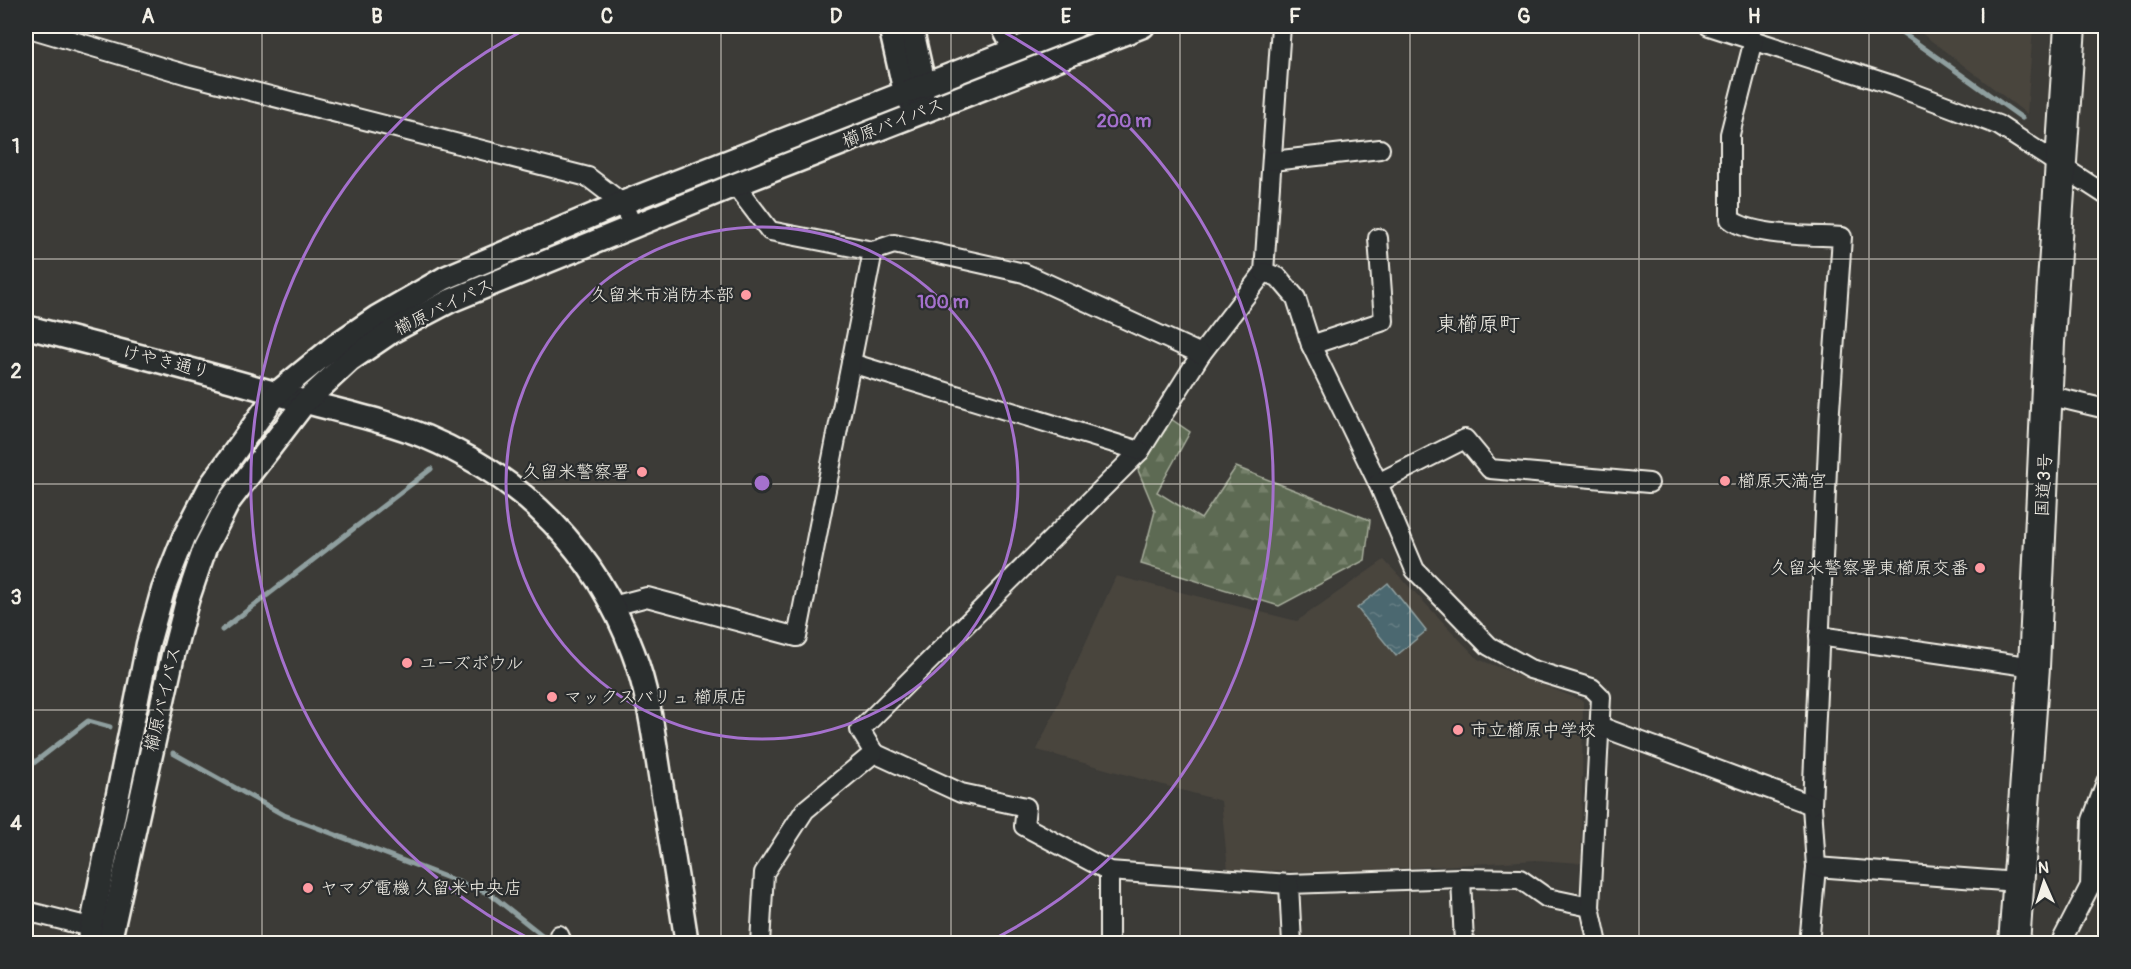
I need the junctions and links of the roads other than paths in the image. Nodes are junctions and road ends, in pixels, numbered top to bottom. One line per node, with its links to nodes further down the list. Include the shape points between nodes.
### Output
1 (890, 26): 12 (street)
2 (911, 26): 12 (street)
3 (1000, 26): 11 (street)
4 (1076, 26): 11 (street, 櫛原バイパス)
5 (1143, 26): 13 (street, 櫛原バイパス)
6 (1281, 26): 15 (street)
7 (1709, 26): 10 (street)
8 (2070, 26): 16 (highway, 国道3号)
9 (26, 27): 19 (street, via 188,75 588,177)
10 (1754, 40): 16 (street, via 1998,125); 36 (street, via 1730,134 1730,219 1739,226 1758,230 1842,237)
11 (1013, 50): 12 (street, 櫛原バイパス)
12 (915, 88): 13 (street); 19 (street, 櫛原バイパス)
13 (918, 114): 17 (street, 櫛原バイパス)
14 (1380, 149): 15 (street)
15 (1272, 161): 23 (street)
16 (2061, 166): 18 (street); 29 (highway, 国道3号)
17 (735, 185): 20 (street, 櫛原バイパス); 22 (street, via 771,231)
18 (2106, 195)
19 (622, 203): 20 (street); 28 (street, 櫛原バイパス, via 445,278 344,339)
20 (633, 226): 30 (street, 櫛原バイパス, via 450,301 391,332 350,360)
21 (1378, 238): 25 (street, via 1384,321)
22 (873, 251): 26 (street, via 894,244 1024,273); 27 (street)
23 (1264, 272): 25 (street, via 1278,277 1296,298); 26 (street)
24 (26, 327): 28 (street, けやき通り)
25 (1311, 345): 33 (street)
26 (1201, 354): 32 (street)
27 (851, 363): 32 (street); 35 (street, via 797,637 647,597)
28 (277, 393): 30 (street, けやき通り); 49 (street, 櫛原バイパス, via 212,485 184,537 163,590 148,644)
29 (2047, 395): 31 (street); 37 (highway, 国道3号)
30 (305, 402): 35 (street, けやき通り, via 425,437 504,480 542,510 579,552); 49 (street, 櫛原バイパス, via 229,501 205,548 187,601)
31 (2106, 409)
32 (1140, 451): 39 (street, via 860,730)
33 (1378, 483): 34 (street, via 1465,439 1490,469); 38 (street, via 1415,570 1489,646 1530,669 1592,688 1601,697)
34 (1649, 483)
35 (613, 606): 50 (street, けやき通り, via 633,652 649,706)
36 (1819, 636): 37 (street); 41 (street)
37 (2034, 667): 45 (highway, 国道3号)
38 (1599, 726): 41 (street); 47 (street)
39 (874, 753): 43 (street, via 961,793 1026,807 1024,826); 51 (street, via 805,810 764,873)
40 (2106, 782): 58 (street, via 2092,820 2090,886 2062,940)
41 (1812, 805): 42 (street)
42 (1816, 867): 45 (street); 56 (street)
43 (1109, 870): 46 (street); 52 (street)
44 (1461, 878): 46 (street); 47 (street, via 1520,879 1547,898); 54 (street)
45 (2017, 882): 57 (highway, 国道3号)
46 (1289, 884): 53 (street)
47 (1590, 907): 55 (street)
48 (26, 910): 49 (street)
49 (100, 937)
50 (687, 944)
51 (760, 944)
52 (1109, 944)
53 (1292, 944)
54 (1464, 944)
55 (1598, 944)
56 (1809, 944)
57 (2014, 944)
58 (2064, 944)

